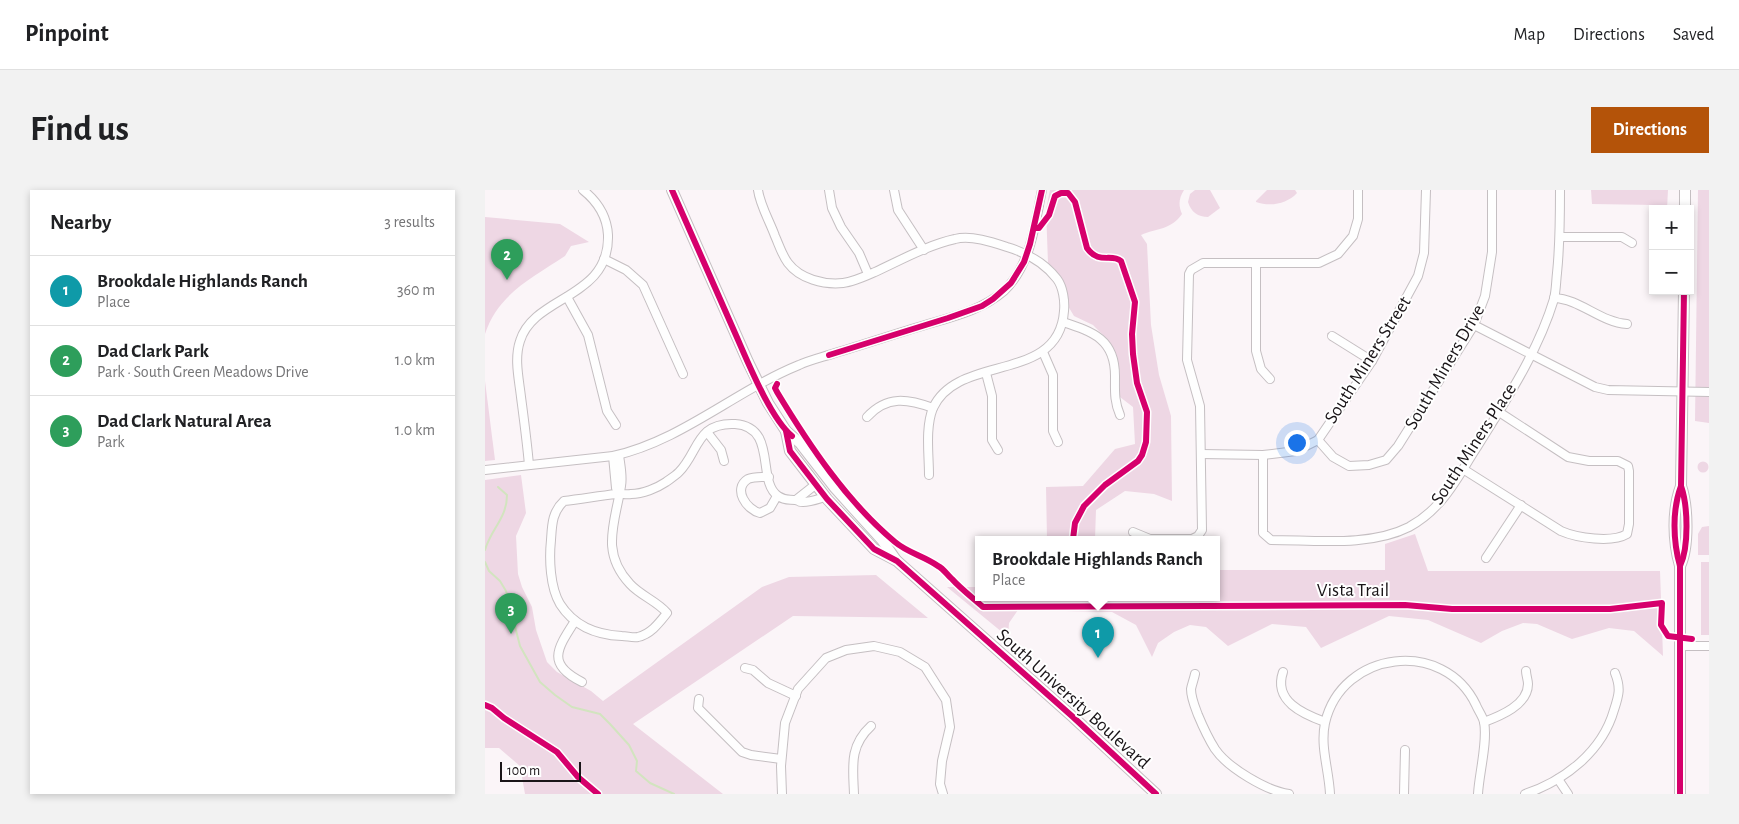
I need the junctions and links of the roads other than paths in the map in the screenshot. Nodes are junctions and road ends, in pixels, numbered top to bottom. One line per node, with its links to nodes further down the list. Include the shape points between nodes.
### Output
1 (584, 190): 17 (street, via 606,221 608,239)
2 (672, 190): 33 (main road, South University Boulevard)
3 (758, 190): 19 (street, via 782,254 804,276 823,282 845,283)
4 (829, 190): 19 (street, via 832,208)
5 (894, 190): 15 (street, via 897,210)
6 (1042, 190): 16 (street)
7 (1358, 190): 18 (street, via 1358,219 1353,236 1338,254 1319,264)
8 (1426, 190): 29 (street, South Miners Street, via 1423,253 1418,276)
9 (1492, 190): 25 (street, South Miners Drive, via 1492,252 1485,296)
10 (1560, 190): 13 (street, South Miners Place)
11 (1685, 190): 12 (main road)
12 (1685, 205)
13 (1561, 237): 14 (street, via 1622,236); 22 (street, South Miners Place)
14 (1632, 243)
15 (924, 250): 16 (street, via 956,239 970,238); 19 (street)
16 (1027, 253): 23 (street, via 1058,280 1065,301); 33 (street, via 1011,283 983,306 800,364)
17 (603, 259): 21 (street, via 591,279); 31 (street, via 626,270 643,285)
18 (1256, 264): 32 (street, via 1256,351 1261,369); 46 (street, via 1203,264 1189,274 1187,360 1200,406)
19 (868, 274)
20 (1684, 295): 34 (main road)
21 (567, 297): 40 (street, via 588,335 607,411); 50 (street, via 536,318 520,340 517,363)
22 (1554, 298): 24 (street, via 1565,299 1615,323); 28 (street, South Miners Place)
23 (1063, 322): 27 (street, via 1056,339); 38 (street, via 1091,331 1109,349 1115,369 1115,404)
24 (1627, 324)
25 (1474, 325): 28 (street); 43 (street, South Miners Drive, via 1386,460 1349,466 1333,457)
26 (1332, 336): 29 (street)
27 (1043, 352): 30 (street); 44 (street, via 1053,375 1053,431)
28 (1532, 354): 34 (street, via 1595,387); 37 (street, South Miners Place)
29 (1372, 361): 43 (street, South Miners Street)
30 (986, 373): 36 (street, via 953,386); 45 (street, via 992,396 992,440)
31 (683, 374)
32 (1270, 378)
33 (759, 384): 41 (main road, South University Boulevard); 48 (street, via 653,443)
34 (1683, 392): 35 (street); 68 (main road, via 1681,486 1685,499 1685,554 1680,566)
35 (1709, 392)
36 (933, 408): 39 (street, via 916,402 897,401 877,406); 53 (street, via 929,428)
37 (1499, 412): 51 (street, South Miners Place); 60 (street, via 1568,457 1618,461 1628,466 1629,530 1622,537 1569,535)
38 (1120, 415)
39 (867, 417)
40 (616, 425)
41 (786, 431): 55 (main road, South University Boulevard, via 790,451); 61 (main road, South University Boulevard, via 800,443)
42 (707, 432): 49 (street, via 721,450); 54 (street, via 728,424 750,429 762,444); 56 (street, via 679,472 665,483 633,495)
43 (1318, 440): 47 (street, South Miners Street, via 1296,451)
44 (1058, 442)
45 (998, 450)
46 (1201, 454): 47 (street, South Miners Street); 64 (street, via 1202,530)
47 (1263, 454): 51 (street, South Miners Place, via 1263,533 1271,540 1370,539 1396,533 1420,520 1439,503)
48 (616, 455): 50 (street); 56 (street, via 622,483)
49 (724, 461)
50 (529, 465): 52 (street)
51 (1463, 469): 60 (street)
52 (485, 470)
53 (929, 475)
54 (769, 477): 57 (street); 57 (street, via 748,479 742,488 743,499 749,508 760,512 770,508)
55 (815, 485): 58 (main road, South University Boulevard); 59 (street); 61 (main road, via 824,484 852,517)
56 (619, 493): 67 (street, via 563,501 554,515 550,549 553,583 559,603); 67 (street, via 611,533 614,560 630,584 667,613 656,628 638,637 608,635)
57 (777, 496): 59 (street, via 787,501)
58 (825, 497): 59 (street, via 801,502); 66 (main road, South University Boulevard, via 874,549)
59 (795, 500)
60 (1521, 505): 65 (street)
61 (870, 528): 66 (main road, South University Boulevard)
62 (1133, 532): 63 (street)
63 (1143, 536)
64 (1198, 536)
65 (1486, 558)
66 (897, 561): 87 (main road, South University Boulevard)
67 (575, 621): 75 (street, via 561,642 558,660 562,670)
68 (1680, 646): 69 (street); 94 (main road)
69 (1709, 646)
70 (745, 668): 76 (street)
71 (1526, 671): 79 (street, via 1528,686 1523,697 1513,709)
72 (1283, 672): 78 (street, via 1280,681 1290,703)
73 (1615, 673): 83 (street, via 1618,697 1604,734 1589,754)
74 (1195, 674): 88 (street, via 1191,690 1193,700 1216,751 1255,782)
75 (582, 682)
76 (796, 696): 82 (street, via 785,723); 86 (street, via 798,689 826,658 847,650 874,646 900,652 925,667 946,700 949,715 940,784)
77 (699, 699): 82 (street, via 698,708 742,752)
78 (1325, 722): 79 (street, via 1348,683 1369,668 1402,661 1428,664 1457,679 1473,698); 89 (street, via 1323,746)
79 (1484, 722): 91 (street, via 1484,749)
80 (871, 726): 85 (street, via 856,746)
81 (1405, 750): 90 (street)
82 (781, 759): 84 (street)
83 (1558, 779): 92 (street); 93 (street)
84 (782, 794)
85 (854, 794)
86 (943, 794)
87 (1156, 794)
88 (1284, 794)
89 (1330, 794)
90 (1404, 794)
91 (1477, 794)
92 (1525, 794)
93 (1568, 794)
94 (1680, 794)

